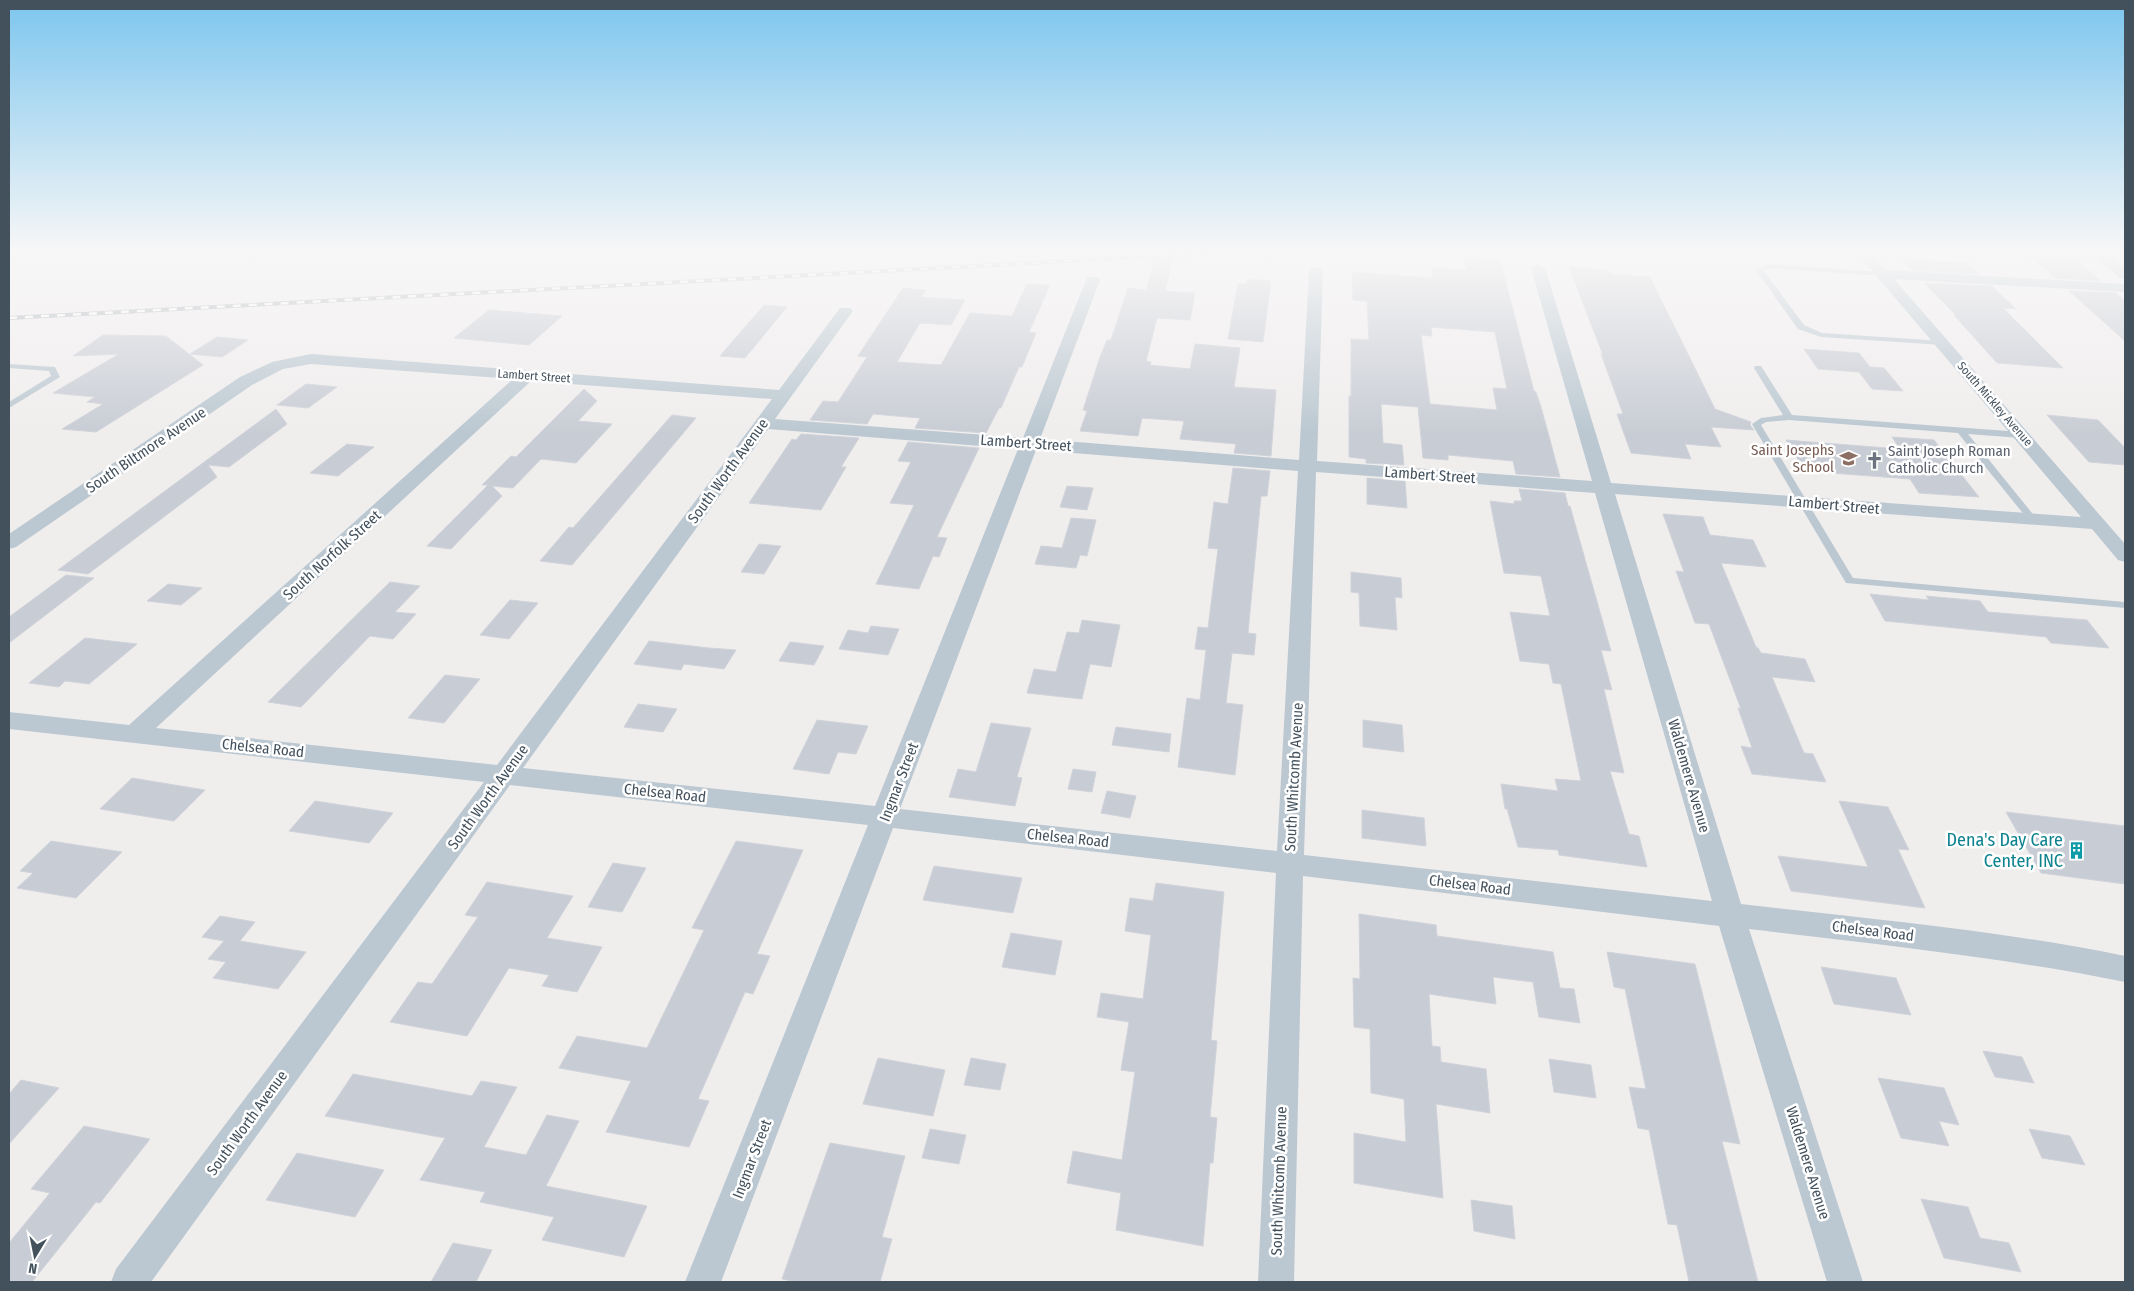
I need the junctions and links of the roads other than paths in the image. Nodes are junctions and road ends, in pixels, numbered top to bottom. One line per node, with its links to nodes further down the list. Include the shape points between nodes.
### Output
1 (843, 313): 12 (street, South Worth Avenue)
2 (1080, 313): 18 (street, Ingmar Street)
3 (1314, 313): 19 (street, South Whitcomb Avenue)
4 (1552, 313): 20 (street, Waldemere Avenue)
5 (1791, 313): 7 (lane, via 1801,327 1821,335)
6 (1917, 313): 7 (street, South Mickley Avenue)
7 (1943, 344): 17 (street, South Mickley Avenue)
8 (286, 363): 11 (street, Lambert Street, via 311,359); 24 (street, South Biltmore Avenue, via 246,381)
9 (9, 366): 13 (lane, via 52,369 56,377)
10 (1758, 368): 14 (lane)
11 (528, 375): 12 (street, Lambert Street); 28 (street, South Norfolk Street)
12 (783, 395): 15 (street, South Worth Avenue)
13 (9, 405)
14 (1789, 417): 16 (lane); 21 (lane, via 1756,424)
15 (762, 423): 18 (street, Lambert Street); 29 (street, South Worth Avenue)
16 (1960, 430): 17 (lane); 22 (lane)
17 (2021, 434): 23 (street, South Mickley Avenue)
18 (1028, 444): 19 (street, Lambert Street); 30 (street, Ingmar Street)
19 (1308, 466): 20 (street, Lambert Street); 31 (street, South Whitcomb Avenue)
20 (1604, 488): 21 (street, Lambert Street); 32 (street, Waldemere Avenue)
21 (1802, 502): 22 (street, Lambert Street); 26 (lane, via 1850,581)
22 (2033, 520): 23 (street, Lambert Street)
23 (2098, 524): 25 (street, South Mickley Avenue)
24 (9, 543)
25 (2125, 556)
26 (2125, 605)
27 (9, 721): 28 (street, Chelsea Road)
28 (135, 734): 29 (street, Chelsea Road)
29 (504, 775): 30 (street, Chelsea Road); 34 (street, South Worth Avenue)
30 (886, 817): 31 (street, Chelsea Road); 35 (street, Ingmar Street)
31 (1290, 863): 32 (street, Chelsea Road); 36 (street, South Whitcomb Avenue)
32 (1730, 915): 33 (street, Chelsea Road, via 1971,943); 37 (street, Waldemere Avenue)
33 (2125, 969)
34 (129, 1282)
35 (703, 1282)
36 (1276, 1282)
37 (1845, 1282)

